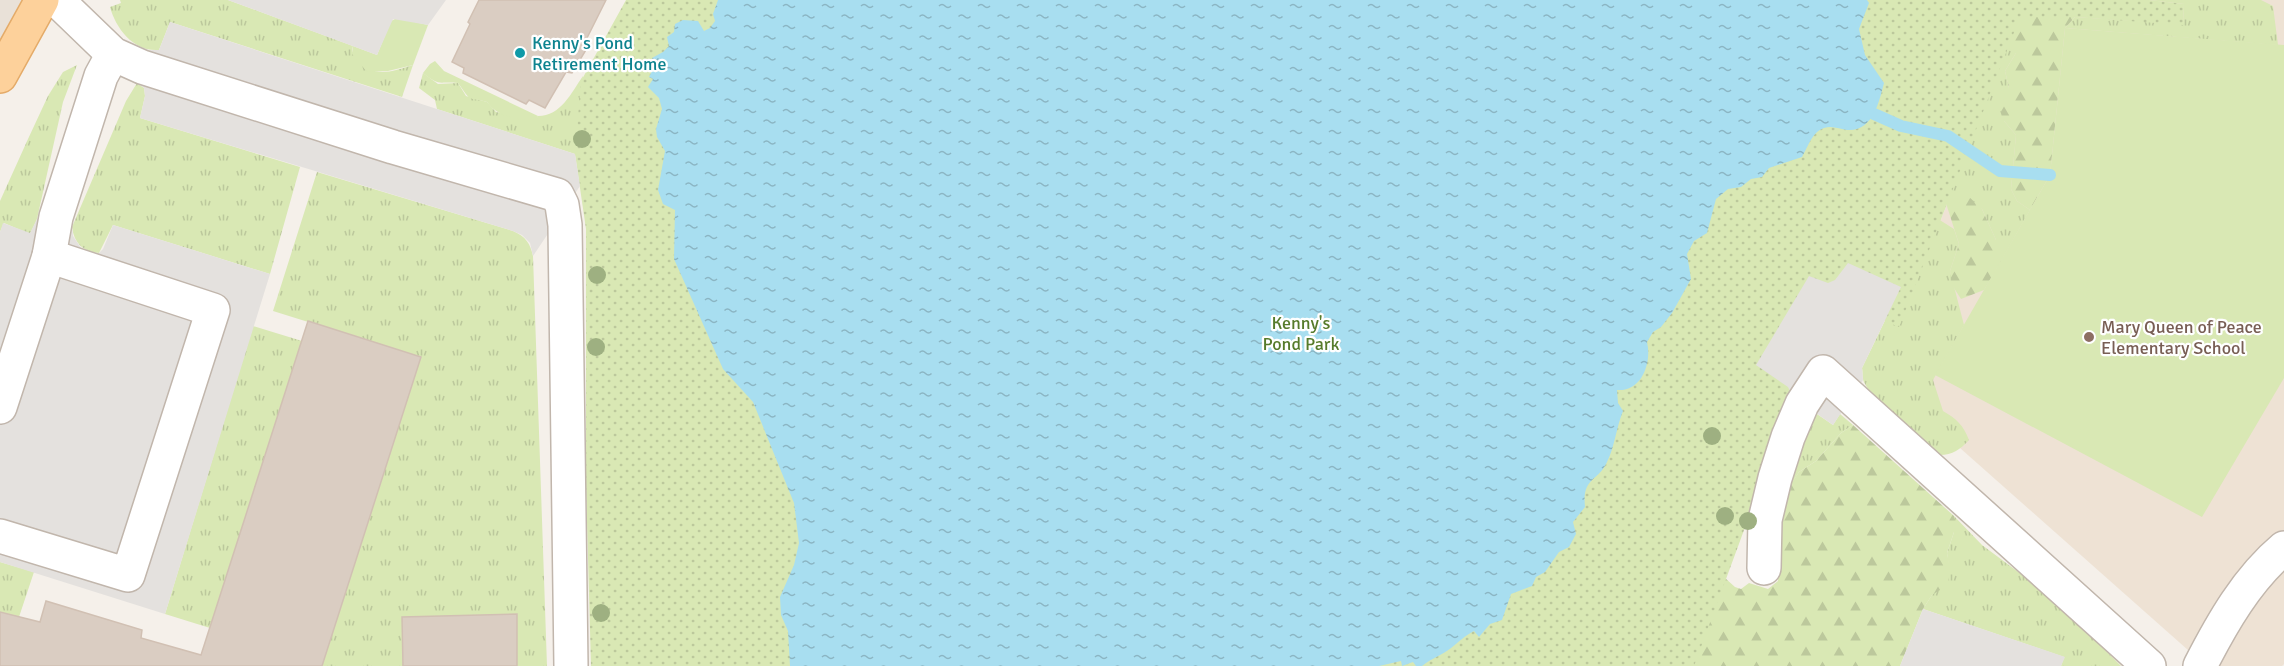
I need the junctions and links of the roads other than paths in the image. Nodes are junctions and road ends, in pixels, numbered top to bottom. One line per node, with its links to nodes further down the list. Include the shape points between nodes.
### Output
1 (42, 0): 4 (main road)
2 (57, 0): 3 (lane)
3 (112, 54): 5 (lane, via 101,76 56,217); 10 (lane, via 312,122 557,195 565,225)
4 (0, 76)
5 (49, 256): 6 (lane); 7 (lane, via 213,310 128,575)
6 (0, 407)
7 (0, 536)
8 (2284, 548): 12 (lane, via 2264,566 2217,631)
9 (1764, 568): 11 (lane, via 1765,520 1775,478 1802,404 1823,372)
10 (571, 666)
11 (2149, 666)
12 (2200, 666)

